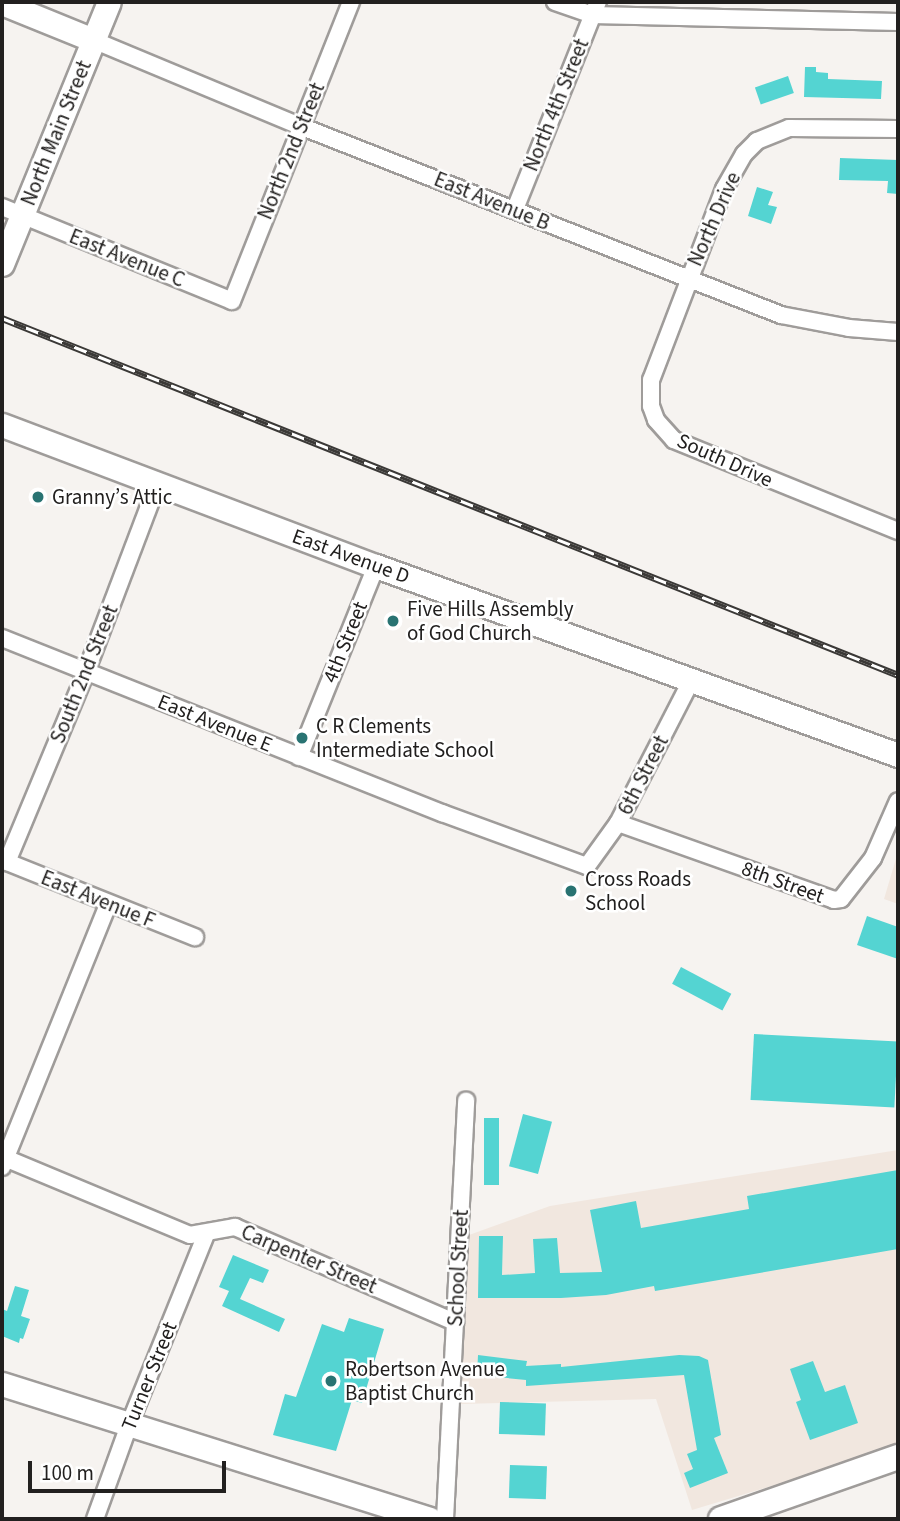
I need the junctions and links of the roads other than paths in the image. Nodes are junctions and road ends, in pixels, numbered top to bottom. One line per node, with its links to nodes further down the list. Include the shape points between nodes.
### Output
1 (108, 2): 7 (main road, North Main Street)
2 (351, 2): 8 (street, North 2nd Street)
3 (555, 2): 5 (street)
4 (2, 3): 7 (main road)
5 (595, 9): 6 (street); 10 (street, North 4th Street)
6 (898, 22)
7 (93, 40): 8 (street, East Avenue B); 11 (main road, North Main Street)
8 (300, 125): 10 (street, East Avenue B); 14 (street, North 2nd Street)
9 (898, 129): 13 (street, North Drive, via 789,128 757,141 724,189)
10 (515, 209): 13 (street, East Avenue B)
11 (12, 212): 12 (main road, North Main Street); 14 (street, East Avenue C)
12 (2, 264)
13 (688, 279): 15 (street, East Avenue B, via 803,321); 18 (street, South Drive, via 651,380 656,420 674,440)
14 (232, 301)
15 (898, 332)
16 (2, 425): 17 (main road, East Avenue D)
17 (157, 485): 19 (main road, East Avenue D); 21 (street, South 2nd Street)
18 (898, 531)
19 (376, 566): 22 (main road, East Avenue D); 24 (street, 4th Street)
20 (2, 638): 21 (street, East Avenue E)
21 (86, 672): 24 (street, East Avenue E); 27 (street, South 2nd Street)
22 (692, 679): 23 (main road, East Avenue D); 26 (street, 6th Street)
23 (898, 755)
24 (299, 757): 28 (street, East Avenue E)
25 (898, 801): 26 (street, 8th Street, via 873,858 841,899 834,900)
26 (618, 823): 28 (street, 6th Street)
27 (4, 861): 29 (street, East Avenue F)
28 (587, 866)
29 (108, 904): 30 (street, East Avenue F); 32 (street)
30 (195, 937)
31 (466, 1101): 34 (street, School Street)
32 (4, 1163): 33 (street, Carpenter Street, via 190,1235)
33 (206, 1234): 34 (street, Carpenter Street, via 235,1227); 36 (street, Turner Street)
34 (455, 1322): 40 (street, School Street)
35 (2, 1384): 36 (main road)
36 (129, 1425): 38 (street, Turner Street); 39 (main road)
37 (898, 1457): 41 (main road)
38 (95, 1519)
39 (429, 1519)
40 (446, 1519)
41 (721, 1519)

